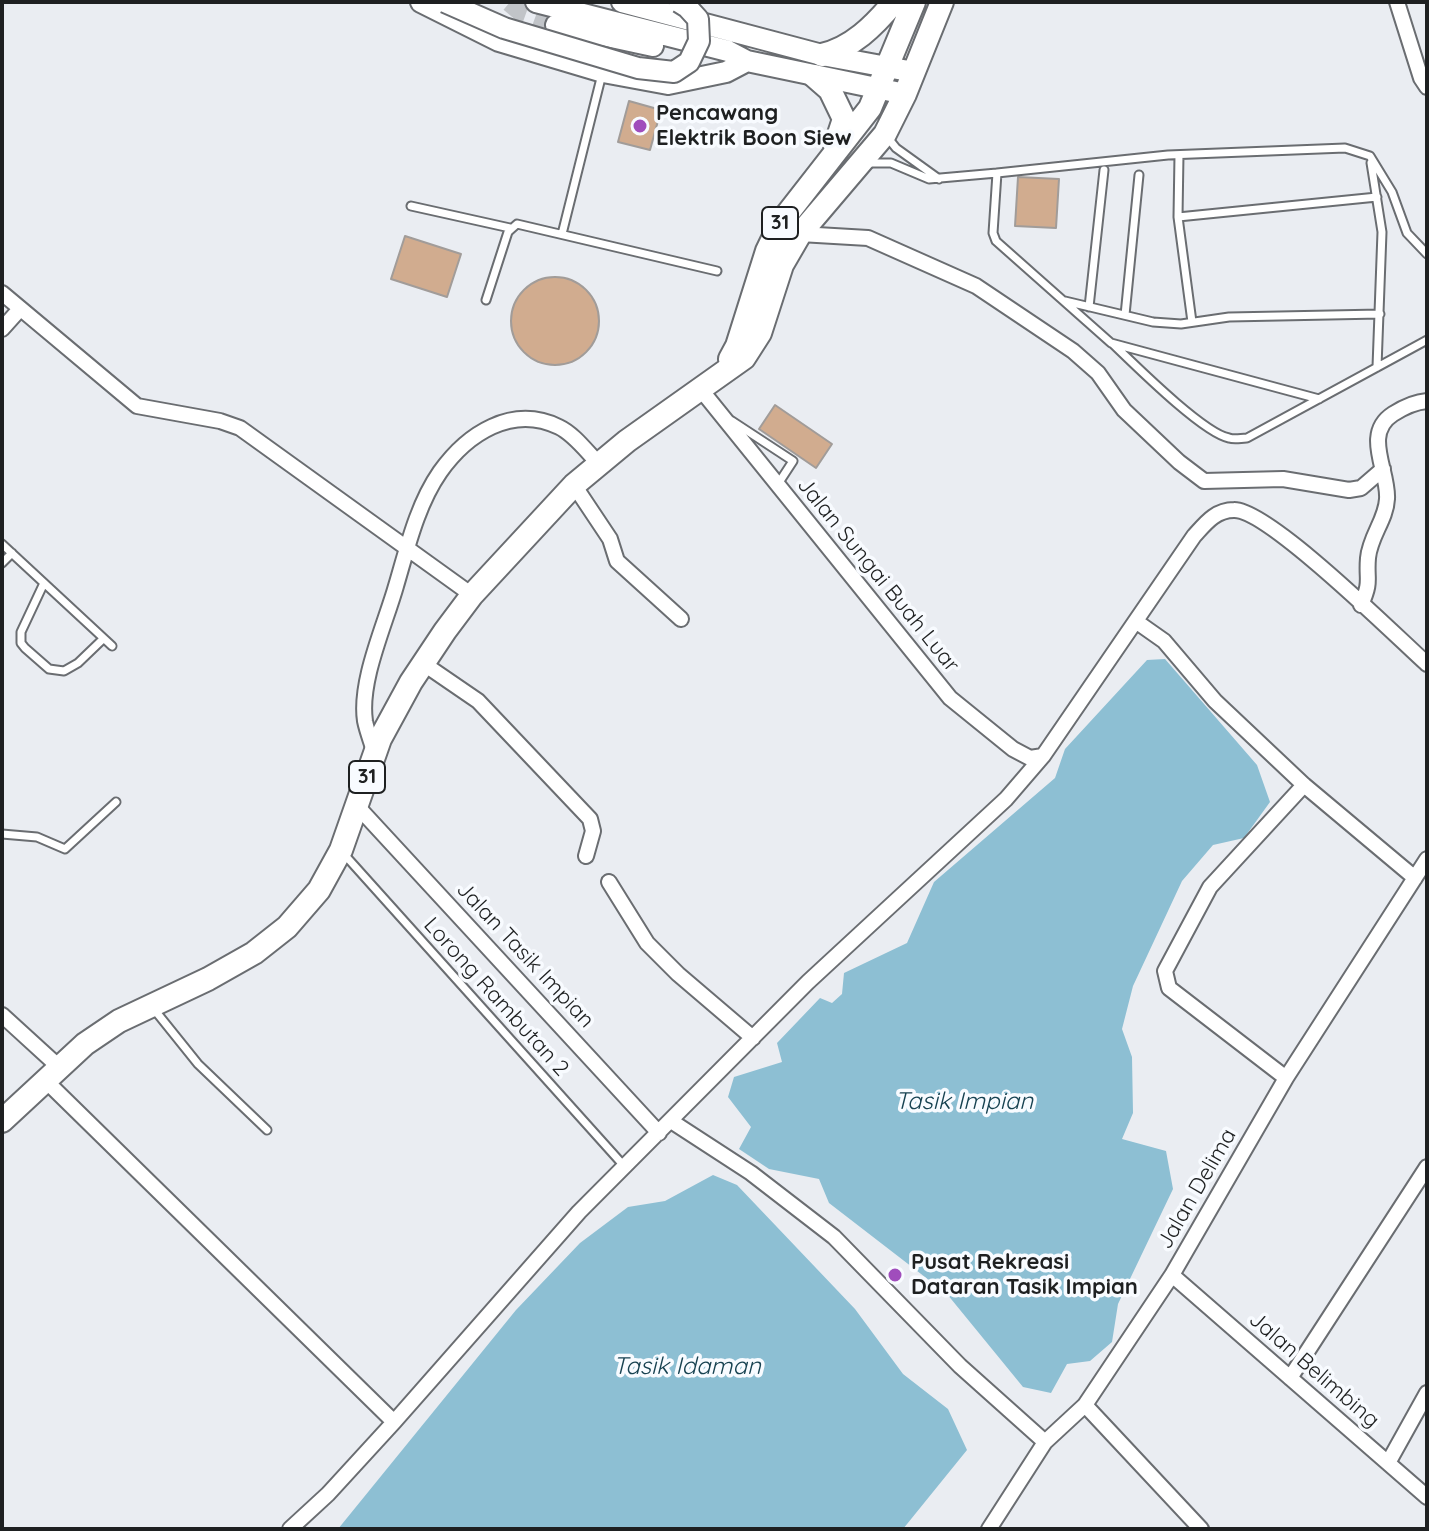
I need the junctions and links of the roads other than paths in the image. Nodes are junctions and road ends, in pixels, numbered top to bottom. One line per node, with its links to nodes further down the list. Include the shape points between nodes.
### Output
1 (421, 2): 14 (main road, via 499,41)
2 (445, 2): 5 (main road, bridge, via 504,28 638,68 674,72 689,62 699,41 698,19)
3 (536, 2): 11 (main road, via 728,51)
4 (622, 2): 12 (main road)
5 (679, 2)
6 (894, 2): 12 (main road, via 856,40)
7 (914, 2): 13 (main road, 31)
8 (942, 2): 15 (main road, 31)
9 (1397, 2): 16 (street)
10 (556, 25): 11 (main road, via 724,61)
11 (747, 61): 12 (main road); 14 (main road, via 726,72 668,84)
12 (818, 65): 13 (main road); 17 (main road); 22 (main road, via 844,119)
13 (888, 67): 15 (main road); 17 (main road, 31)
14 (603, 72): 32 (lane)
15 (914, 72): 18 (main road, 31)
16 (1427, 87)
17 (879, 88): 18 (main road); 22 (main road, 31)
18 (905, 94): 19 (main road, 31)
19 (885, 134): 23 (main road, 31); 27 (lane)
20 (1179, 155): 21 (lane, via 1345,148); 25 (lane); 30 (lane)
21 (1370, 156): 28 (lane); 34 (lane, via 1392,192 1407,233)
22 (828, 162): 48 (main road, 31, via 776,231 737,346)
23 (861, 163): 27 (lane, via 891,163); 33 (main road, 31)
24 (1104, 170): 39 (lane)
25 (997, 173): 27 (lane); 38 (lane, via 996,241)
26 (1139, 175): 42 (lane)
27 (939, 179)
28 (1377, 197): 30 (lane); 41 (lane, via 1382,232)
29 (411, 206): 31 (lane)
30 (1178, 217): 43 (lane)
31 (510, 228): 32 (lane, via 521,224); 37 (lane)
32 (562, 234): 35 (lane)
33 (800, 234): 48 (main road, 31, via 782,265 760,333 744,358); 53 (street, via 868,238 976,286 1073,351 1098,373 1124,410 1204,481 1283,479 1349,490 1361,488)
34 (1427, 254)
35 (717, 271)
36 (2, 293): 40 (street)
37 (486, 300)
38 (1062, 300): 39 (lane); 46 (lane)
39 (1089, 307): 42 (lane)
40 (20, 309): 44 (street); 57 (street, via 137,406 240,428)
41 (1380, 314): 43 (lane); 47 (lane)
42 (1125, 315): 43 (lane, via 1153,322)
43 (1192, 322)
44 (2, 329)
45 (1427, 340): 47 (lane)
46 (1111, 343): 49 (lane); 49 (lane, via 1214,433 1231,439 1247,438)
47 (1377, 367): 49 (lane)
48 (711, 384): 51 (street, Jalan Sungai Buah Luar); 52 (main road, 31)
49 (1319, 399)
50 (1427, 401): 53 (street, via 1403,407 1378,430)
51 (717, 410): 55 (street, Jalan Sungai Buah Luar); 55 (lane, via 793,461)
52 (599, 464): 54 (main road, 31); 57 (street, via 562,428 543,421 514,418 488,426 440,472)
53 (1383, 469): 62 (street, via 1386,508 1368,558 1370,585)
54 (574, 485): 61 (main road, 31); 63 (street, via 610,539 617,561)
55 (777, 486): 70 (street, Jalan Sungai Buah Luar, via 950,698 1013,749 1030,758)
56 (2, 544): 58 (lane)
57 (408, 547): 61 (street); 69 (street, via 365,690 365,721)
58 (12, 553): 59 (lane); 60 (lane)
59 (2, 563)
60 (44, 583): 65 (lane); 65 (lane, via 21,632 25,648 49,669 64,671)
61 (472, 595): 67 (main road, 31)
62 (1361, 605): 64 (street, via 1281,535 1249,513 1233,509 1212,516 1194,536); 68 (street)
63 (681, 619)
64 (1137, 622): 70 (street); 71 (street, via 1164,641 1215,701)
65 (103, 639): 66 (lane)
66 (112, 646)
67 (424, 664): 69 (main road, 31); 76 (street, via 478,701 590,819 593,831)
68 (1427, 664)
69 (375, 752): 73 (main road, 31)
70 (1043, 756): 82 (street, via 1006,799)
71 (1304, 785): 78 (street); 84 (street, via 1210,887 1165,971 1169,988)
72 (116, 802): 74 (lane, via 65,849 37,837)
73 (358, 807): 75 (main road, 31); 88 (street, Jalan Tasik Impian)
74 (2, 834)
75 (341, 850): 80 (main road, 31, via 319,890 287,927 254,953); 89 (lane, Lorong Rambutan 2)
76 (586, 856)
77 (1427, 859): 78 (street, Jalan Delima)
78 (1415, 878): 84 (street, Jalan Delima)
79 (609, 882): 82 (street, via 647,943)
80 (151, 1006): 83 (main road, 31, via 85,1044); 87 (lane, via 198,1064)
81 (2, 1015): 83 (street)
82 (753, 1038): 86 (street)
83 (52, 1074): 85 (main road, 31); 95 (street)
84 (1286, 1078): 91 (street, Jalan Delima)
85 (2, 1121)
86 (671, 1121): 88 (street); 96 (street, via 751,1173 834,1237 960,1366)
87 (267, 1130)
88 (659, 1133): 89 (street)
89 (625, 1167): 95 (street)
90 (1427, 1167): 92 (street)
91 (1172, 1275): 92 (street, Jalan Belimbing); 94 (street, Jalan Delima)
92 (1290, 1378): 97 (street, Jalan Belimbing)
93 (1427, 1393): 97 (street)
94 (1085, 1405): 96 (street, Jalan Delima); 101 (street)
95 (394, 1422): 99 (street)
96 (1045, 1442): 100 (street, Jalan Delima)
97 (1388, 1463): 98 (street, Jalan Belimbing)
98 (1427, 1497)
99 (290, 1529)
100 (989, 1529)
101 (1201, 1529)

